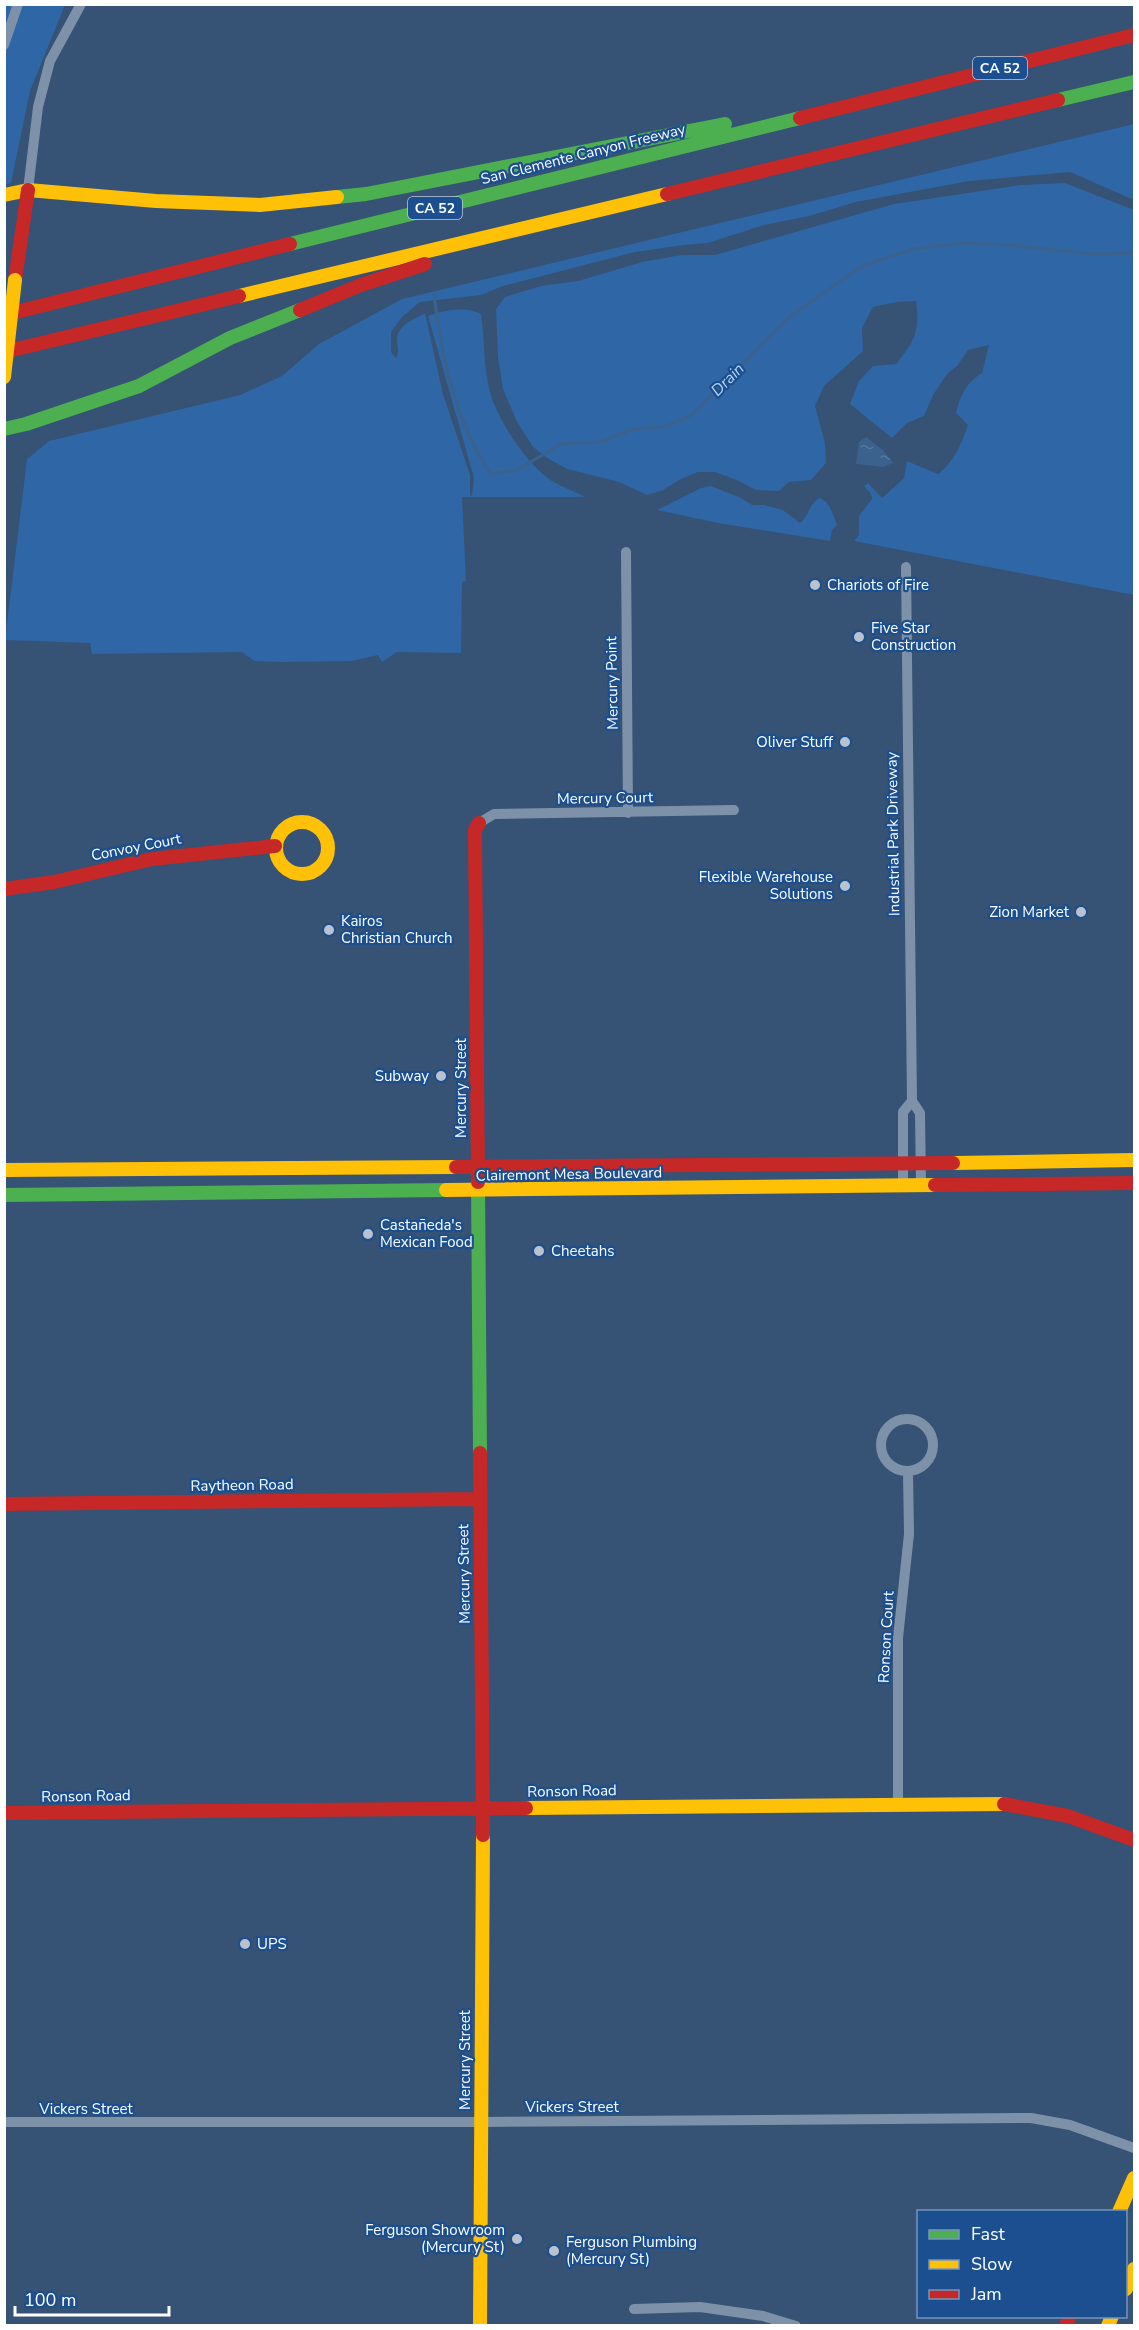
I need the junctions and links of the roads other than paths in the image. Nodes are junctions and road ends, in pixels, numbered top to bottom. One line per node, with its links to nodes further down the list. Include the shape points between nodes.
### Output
1 (18, 4): 4 (street)
2 (81, 4): 7 (street, via 50,61 38,107)
3 (1134, 35): 6 (main road, San Clemente Canyon Freeway / CA 52)
4 (4, 45)
5 (1134, 82): 9 (main road)
6 (866, 101): 7 (main road, via 355,195 260,205); 10 (main road, San Clemente Canyon Freeway / CA 52)
7 (28, 190): 8 (main road); 12 (main road, bridge)
8 (4, 195)
9 (478, 241): 11 (main road); 13 (main road, via 458,253 361,285 230,338 139,386)
10 (4, 315)
11 (4, 352)
12 (4, 377)
13 (4, 429)
14 (626, 552): 17 (street, Mercury Point)
15 (906, 567): 21 (street, Industrial Park Driveway)
16 (734, 810): 17 (street, Mercury Court)
17 (628, 813): 18 (street, Mercury Court, via 494,814)
18 (479, 823): 25 (main road, Mercury Street, via 475,830)
19 (275, 846): 20 (main road, Convoy Court, via 146,860 32,887)
20 (4, 889)
21 (912, 1101): 23 (street, Industrial Park Driveway, via 903,1112); 24 (street, Industrial Park Driveway, via 920,1113)
22 (1134, 1160): 24 (main road, Clairemont Mesa Boulevard)
23 (902, 1164): 24 (main road, Clairemont Mesa Boulevard); 25 (main road, Clairemont Mesa Boulevard); 28 (street, Industrial Park Driveway)
24 (921, 1164): 29 (street, Industrial Park Driveway)
25 (477, 1166): 26 (main road, Clairemont Mesa Boulevard); 30 (main road, Mercury Street)
26 (4, 1170)
27 (1134, 1183): 29 (main road, Clairemont Mesa Boulevard)
28 (903, 1186): 29 (main road, Clairemont Mesa Boulevard); 30 (main road, Clairemont Mesa Boulevard)
29 (921, 1186)
30 (477, 1191): 31 (main road, Clairemont Mesa Boulevard); 33 (main road, Mercury Street)
31 (4, 1195)
32 (908, 1472): 32 (street, via 925,1465 933,1448 928,1430 919,1422 906,1419 889,1426 881,1443 890,1465); 35 (street, Ronson Court, via 909,1534 898,1638)
33 (479, 1499): 34 (main road, Raytheon Road); 36 (main road, Mercury Street)
34 (4, 1504)
35 (898, 1804): 36 (main road, Ronson Road); 38 (main road, Ronson Road, via 1032,1806 1071,1815)
36 (483, 1809): 37 (main road, Ronson Road); 40 (main road, Mercury Street)
37 (4, 1813)
38 (1134, 1840)
39 (4, 2122): 40 (street, Vickers Street)
40 (481, 2122): 41 (street, Vickers Street, via 1031,2118 1070,2125); 47 (main road, Mercury Street)
41 (1134, 2148)
42 (1134, 2178): 43 (main road)
43 (1119, 2210)
44 (1134, 2270): 45 (main road)
45 (1127, 2285)
46 (634, 2309): 48 (street, via 700,2307)
47 (480, 2325)
48 (796, 2325)

